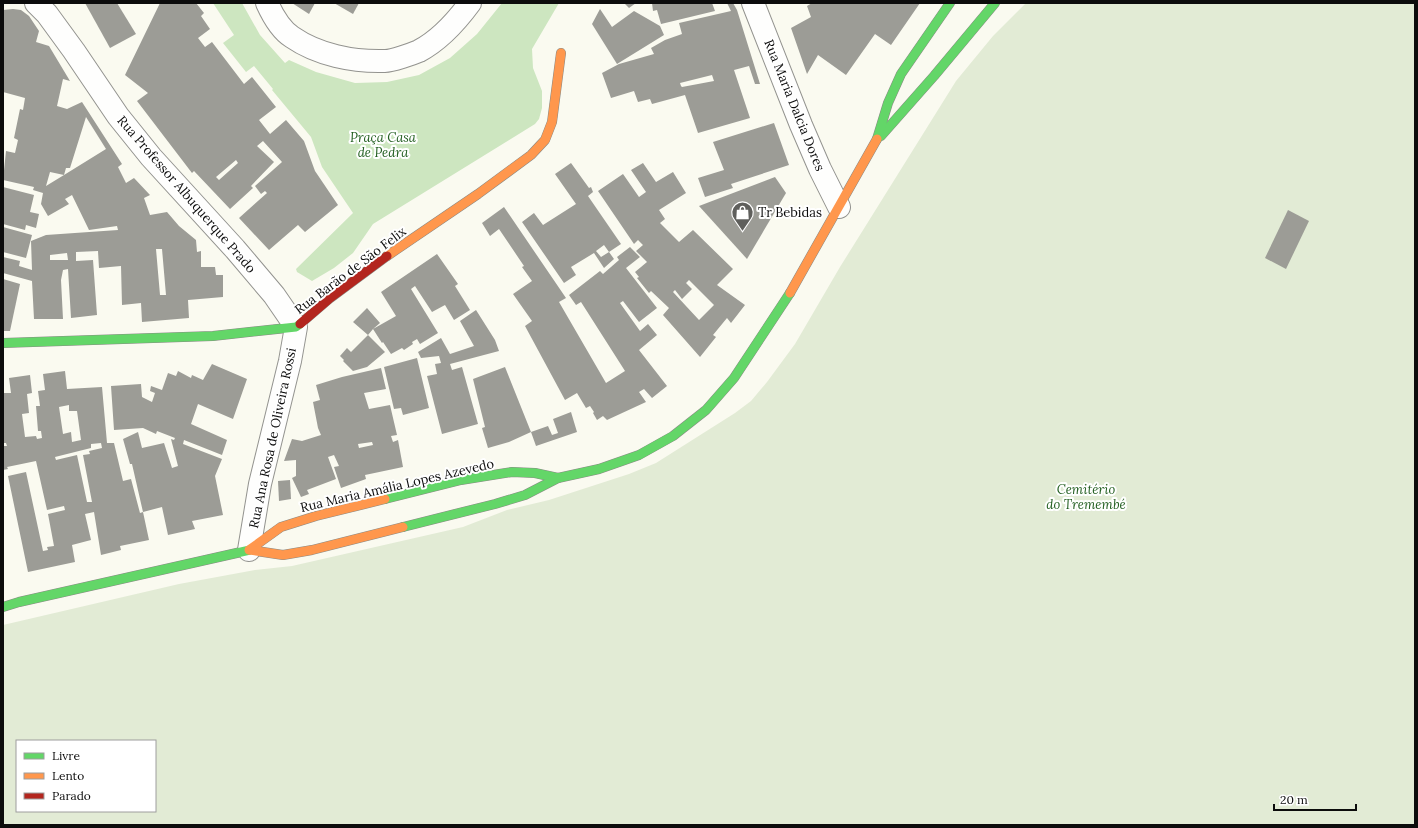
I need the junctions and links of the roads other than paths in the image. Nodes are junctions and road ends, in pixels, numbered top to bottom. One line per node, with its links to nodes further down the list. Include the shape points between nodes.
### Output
1 (36, 3): 10 (street, Rua Professor Albuquerque Prado, via 74,51 118,116 151,157 274,295)
2 (267, 3): 3 (street, via 291,37 317,50 347,58 386,61 419,51 447,32)
3 (470, 3)
4 (753, 3): 9 (street, Rua Maria Dalcia Dores, via 820,169)
5 (950, 3): 8 (main road, Rua Maria Amália Lopes Azevedo, via 901,74 888,103)
6 (995, 3): 8 (main road, Rua Maria Amália Lopes Azevedo)
7 (561, 53): 10 (main road, Rua Barão de São Felix, via 552,122 545,140 531,155 380,261)
8 (877, 140): 9 (main road, Rua Maria Amália Lopes Azevedo)
9 (839, 207): 12 (main road, Rua Maria Amália Lopes Azevedo, via 797,283 765,333 734,378 706,410 673,436 639,455 599,469)
10 (296, 327): 11 (main road, Rua Barão de São Felix, via 213,336); 13 (street, Rua Ana Rosa de Oliveira Rossi, via 265,461)
11 (3, 343)
12 (558, 478): 13 (main road, Rua Maria Amália Lopes Azevedo, via 516,498 312,550 283,555); 13 (main road, Rua Maria Amália Lopes Azevedo, via 512,472 461,480 281,527)
13 (249, 550): 14 (main road, Rua Maria Amália Lopes Azevedo)
14 (3, 607)

